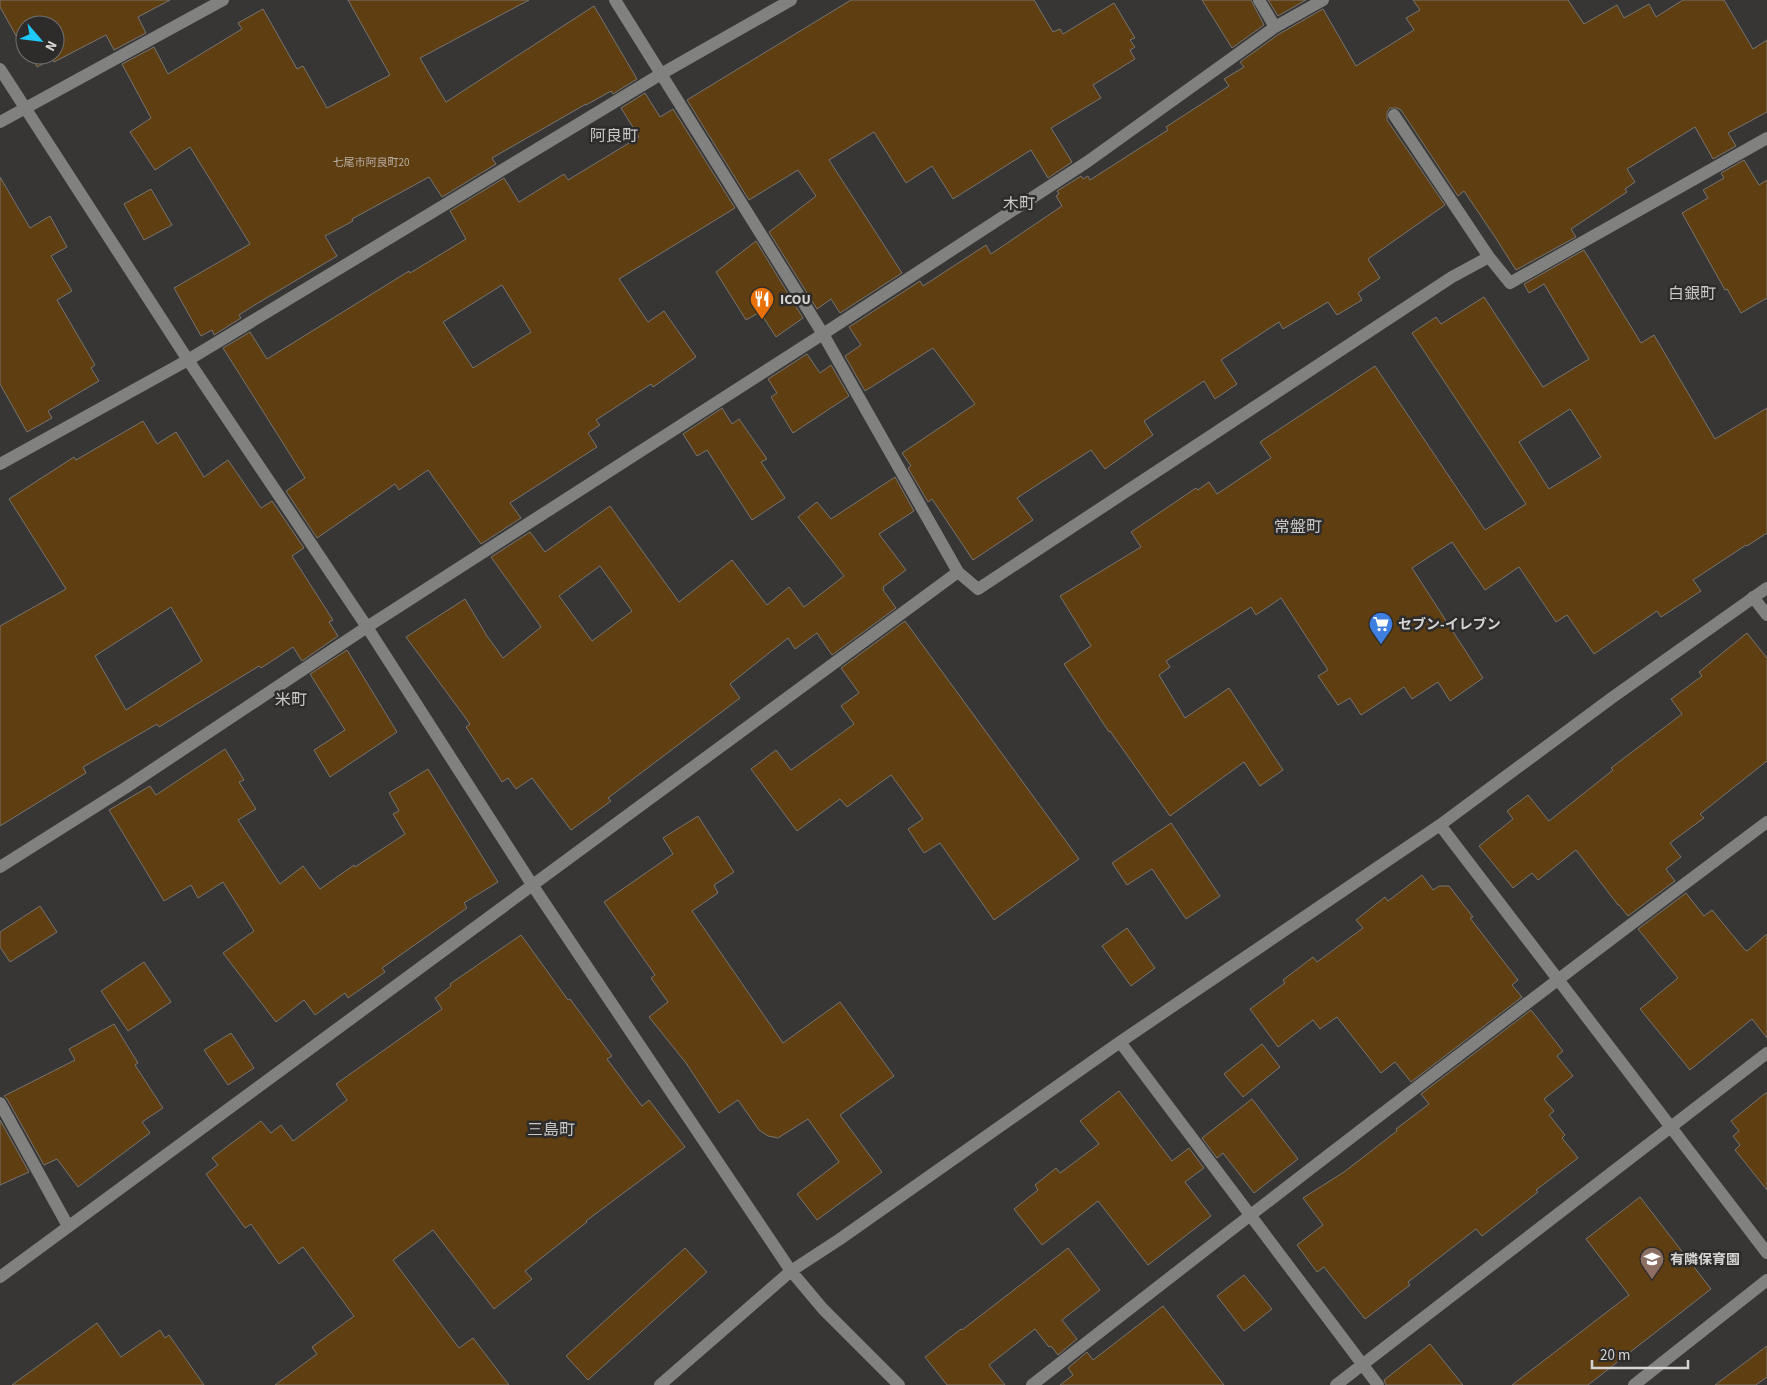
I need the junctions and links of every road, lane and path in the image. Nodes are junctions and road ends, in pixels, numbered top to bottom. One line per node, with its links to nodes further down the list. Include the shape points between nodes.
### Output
1 (223, 0): 9 (street)
2 (615, 0): 8 (street)
3 (791, 0): 8 (street)
4 (1259, 0): 6 (street)
5 (1323, 0): 6 (street)
6 (1275, 28): 14 (street, via 1087,162)
7 (0, 69): 9 (street)
8 (661, 74): 14 (street); 15 (street)
9 (26, 108): 11 (street); 15 (street)
10 (1394, 115): 13 (street)
11 (0, 122)
12 (1767, 138): 13 (street, via 1510,283)
13 (1489, 257): 17 (street, via 1452,277 978,589)
14 (823, 334): 17 (street); 21 (street)
15 (188, 360): 16 (street); 21 (street)
16 (0, 464)
17 (958, 572): 25 (street)
18 (1767, 588): 19 (street)
19 (1753, 597): 20 (street); 23 (street)
20 (1767, 615)
21 (367, 627): 24 (street); 25 (street)
22 (1767, 822): 26 (street)
23 (1440, 825): 26 (street); 27 (street)
24 (0, 867)
25 (532, 886): 32 (street); 34 (street)
26 (1557, 979): 30 (street); 31 (street)
27 (1120, 1042): 31 (street); 34 (street)
28 (1767, 1053): 30 (street)
29 (0, 1103): 32 (street)
30 (1670, 1127): 33 (street); 37 (street)
31 (1250, 1215): 37 (street); 40 (street)
32 (68, 1226): 35 (street)
33 (1767, 1253)
34 (791, 1270): 38 (street); 39 (street, via 823,1309)
35 (0, 1277)
36 (1767, 1280): 43 (street)
37 (1363, 1364): 41 (street); 42 (street)
38 (660, 1385)
39 (898, 1385)
40 (1032, 1385)
41 (1336, 1385)
42 (1378, 1385)
43 (1634, 1385)

